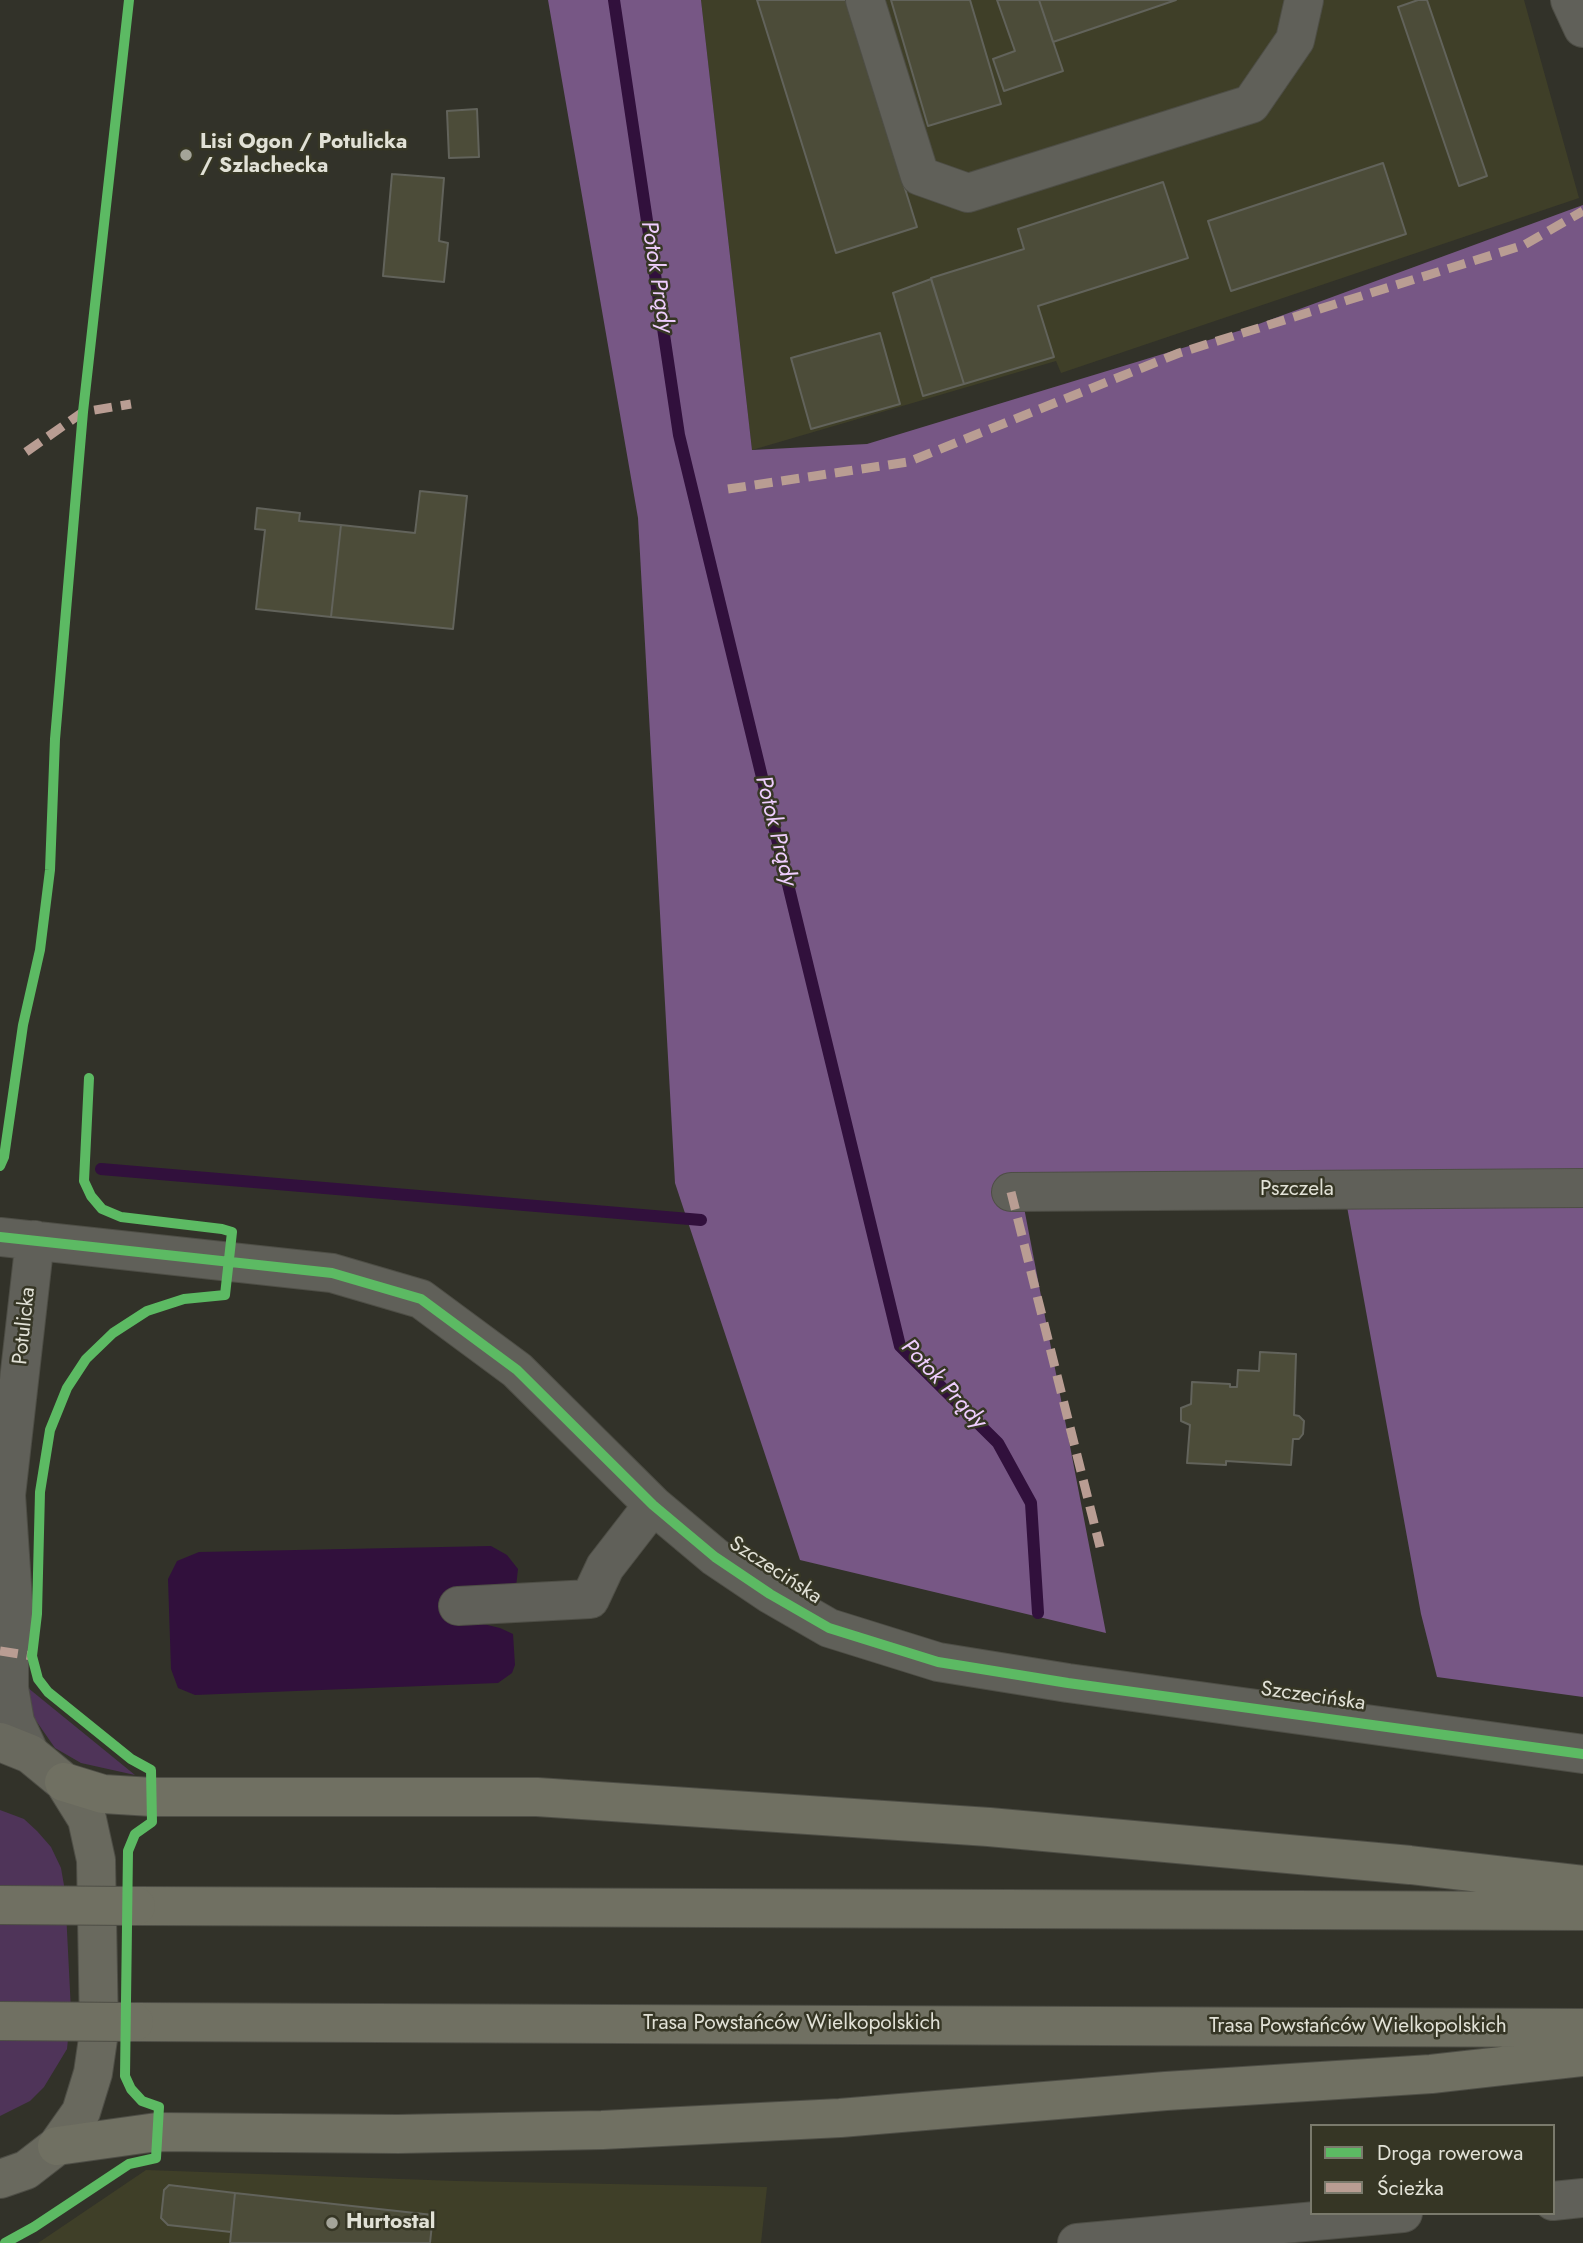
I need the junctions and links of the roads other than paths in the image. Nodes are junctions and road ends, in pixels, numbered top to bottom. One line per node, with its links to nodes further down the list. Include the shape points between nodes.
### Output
1 (865, 0): 2 (street, via 920,176 968,193 1251,104 1295,40)
2 (1304, 0)
3 (1570, 0): 4 (street)
4 (1583, 27)
5 (1583, 1188): 6 (street, Pszczela)
6 (1011, 1192)
7 (17, 1238): 8 (street, Szczecińska, via 332,1273 421,1299 517,1370); 9 (street, Potulicka)
8 (653, 1505): 10 (street, via 605,1567 590,1599); 12 (street, Szczecińska, via 715,1557 829,1628 938,1662)
9 (3, 1506): 11 (street, Potulicka, via 14,1616 9,1688)
10 (458, 1606)
11 (15, 1748): 13 (main road)
12 (1583, 1754)
13 (64, 1782): 14 (highway, via 103,1794 152,1797 537,1797 948,1825); 20 (main road, via 87,1819 96,1860 99,2032 81,2112)
14 (1583, 1885)
15 (0, 1905): 16 (highway, bridge)
16 (1583, 1911)
17 (0, 2021): 18 (highway, Trasa Powstańców Wielkopolskich, bridge)
18 (1583, 2028)
19 (1583, 2057): 20 (highway, via 1431,2074 840,2118 602,2130 158,2132)
20 (57, 2146): 21 (main road, via 26,2170)
21 (0, 2179)
22 (1583, 2198): 23 (street)
23 (1555, 2201)
24 (1381, 2215): 25 (street)
25 (1077, 2243)

